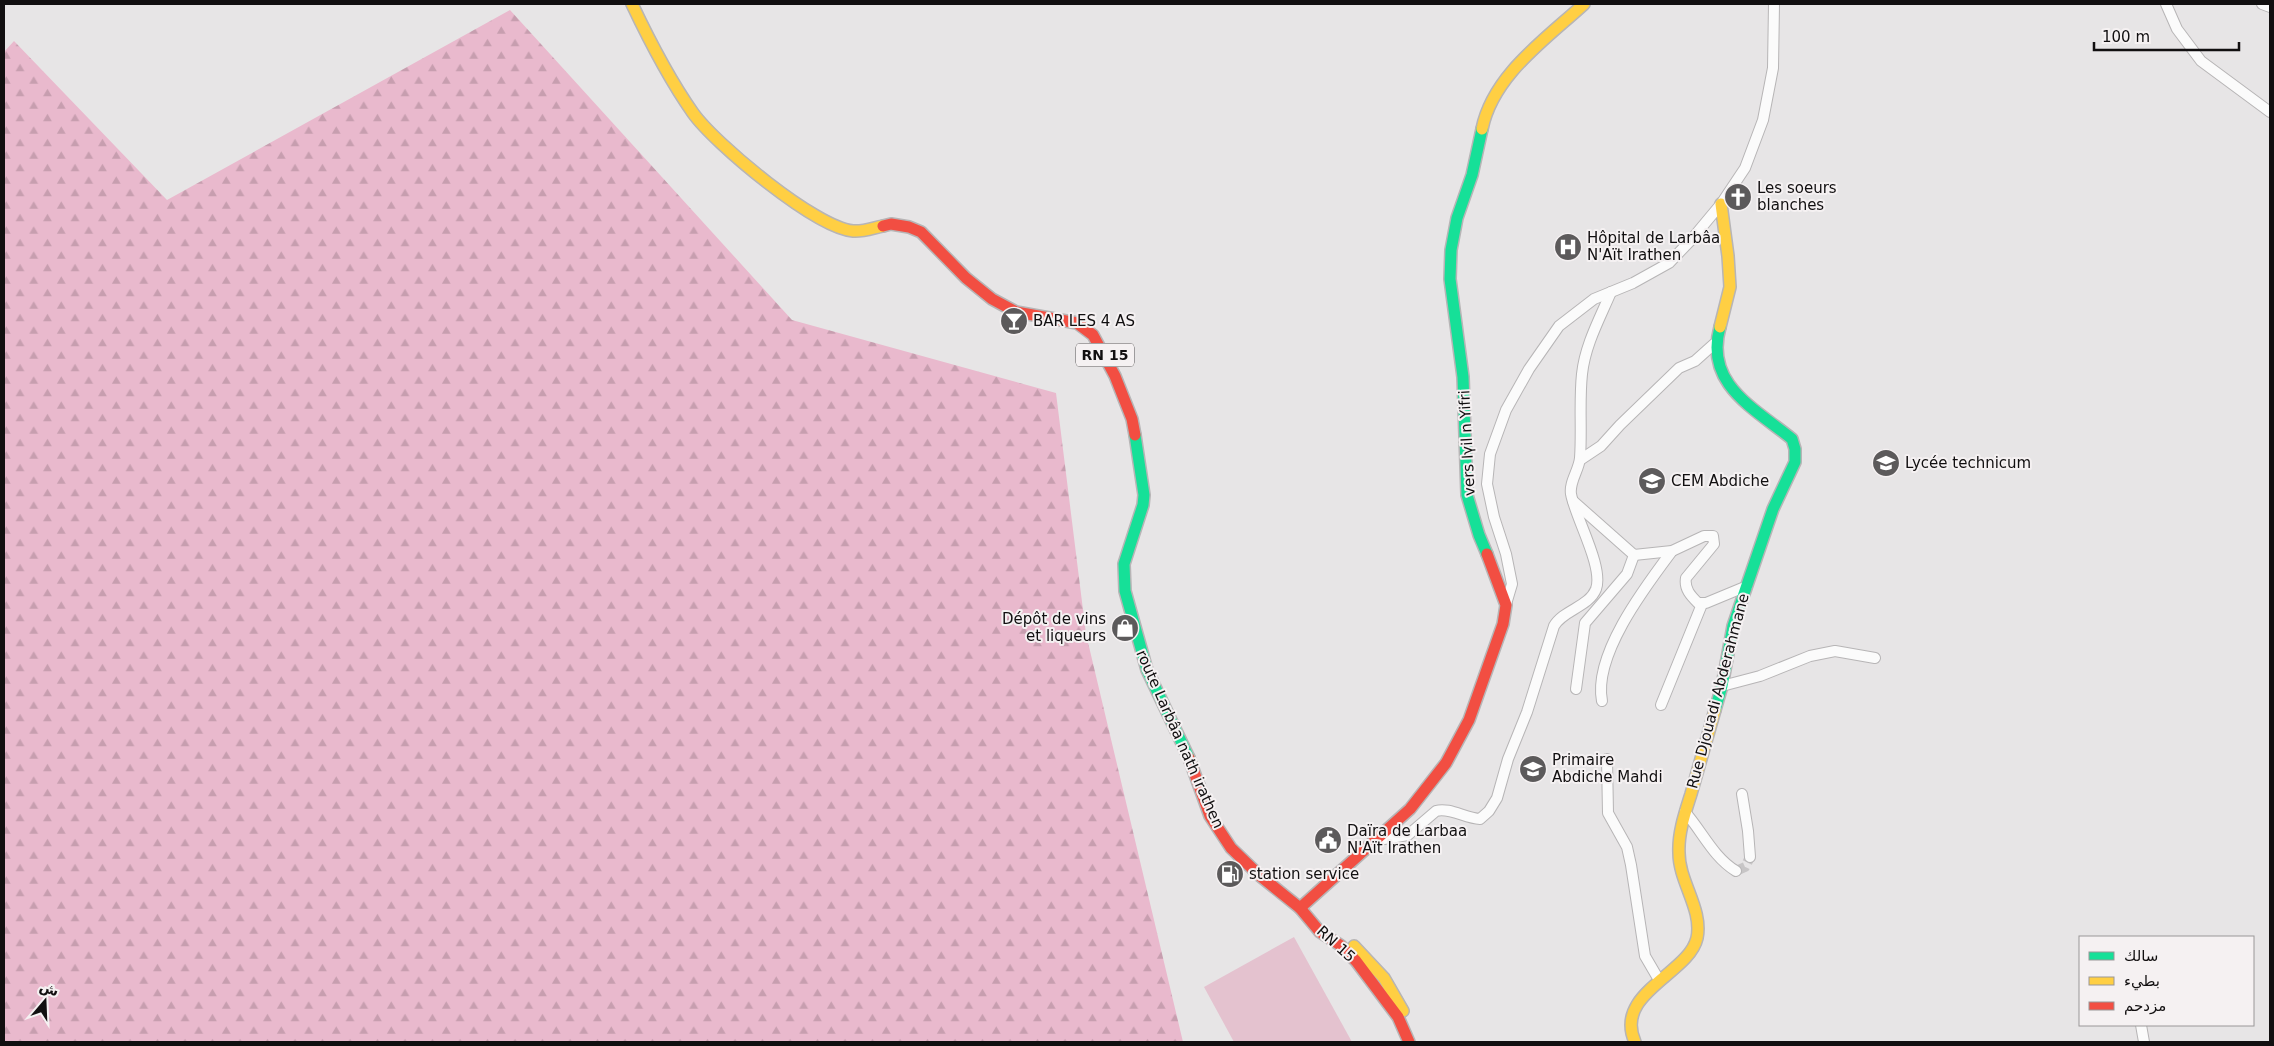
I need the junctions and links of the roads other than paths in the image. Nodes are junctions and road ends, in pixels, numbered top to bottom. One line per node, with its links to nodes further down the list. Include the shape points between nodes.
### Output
1 (632, 4): 29 (main road, route Larbâa nath irathen / RN 15, via 659,60 694,115 754,173 815,216 841,228 867,230 891,224 921,232 966,278 992,299 1026,315 1074,322 1093,335 1103,350 1132,419 1144,495 1123,578 1147,670 1189,757 1219,832 1254,870)
2 (1584, 4): 17 (main road, vers Iγil n Yifri, via 1517,65 1500,86 1484,117 1451,250 1450,279 1464,377 1468,495 1479,535)
3 (1774, 4): 8 (street, via 1773,68 1763,120 1745,168)
4 (2166, 4): 7 (street, via 2177,30 2201,62)
5 (2262, 4): 6 (street)
6 (2270, 7)
7 (2270, 112)
8 (1721, 204): 9 (street, via 1668,263); 10 (main road, Rue Djouadi Abderahmane, via 1730,290)
9 (1611, 292): 11 (street, via 1592,336 1582,374); 17 (street, via 1594,299 1558,326 1506,410 1490,454 1487,484 1512,584)
10 (1714, 344): 11 (street, via 1695,361 1679,368 1601,446); 15 (main road, Rue Djouadi Abderahmane, via 1720,373 1732,388 1792,439 1795,450 1792,473 1773,509)
11 (1580, 460): 12 (street, via 1571,487)
12 (1573, 500): 14 (street); 26 (street, via 1593,559 1596,589 1558,618 1554,626 1497,798 1480,818 1436,811 1408,836)
13 (1672, 551): 14 (street); 16 (street, via 1704,536 1715,538 1714,544 1686,578 1686,588); 21 (street, via 1624,620 1602,674 1599,688)
14 (1634, 555): 20 (street, via 1627,574 1585,623)
15 (1747, 586): 16 (street); 19 (main road, Rue Djouadi Abderahmane, via 1733,626)
16 (1702, 604): 22 (street)
17 (1506, 605): 26 (main road, vers Iγil n Yifri, via 1503,624 1469,720 1446,763 1410,809)
18 (1875, 658): 19 (street, via 1835,651 1810,656 1760,676)
19 (1722, 686): 25 (main road, Rue Djouadi Abderahmane)
20 (1576, 688)
21 (1602, 701)
22 (1661, 705)
23 (1607, 759): 30 (street, via 1608,813 1627,847 1645,956)
24 (1742, 794): 27 (street)
25 (1685, 812): 28 (street, via 1710,847); 30 (main road, Rue Djouadi Abderahmane, via 1679,836 1679,860 1699,929 1685,961)
26 (1378, 840): 29 (main road, vers Iγil n Yifri)
27 (1750, 857)
28 (1736, 871)
29 (1304, 912): 32 (main road, RN 15, via 1320,932 1356,961 1398,1017); 33 (main road, RN 15, via 1341,933 1371,963 1401,1006)
30 (1659, 980): 34 (main road, Rue Djouadi Abderahmane, via 1645,993 1632,1018 1631,1036)
31 (2141, 1026): 35 (street)
32 (1409, 1042)
33 (1417, 1042)
34 (1635, 1042)
35 (2144, 1042)

